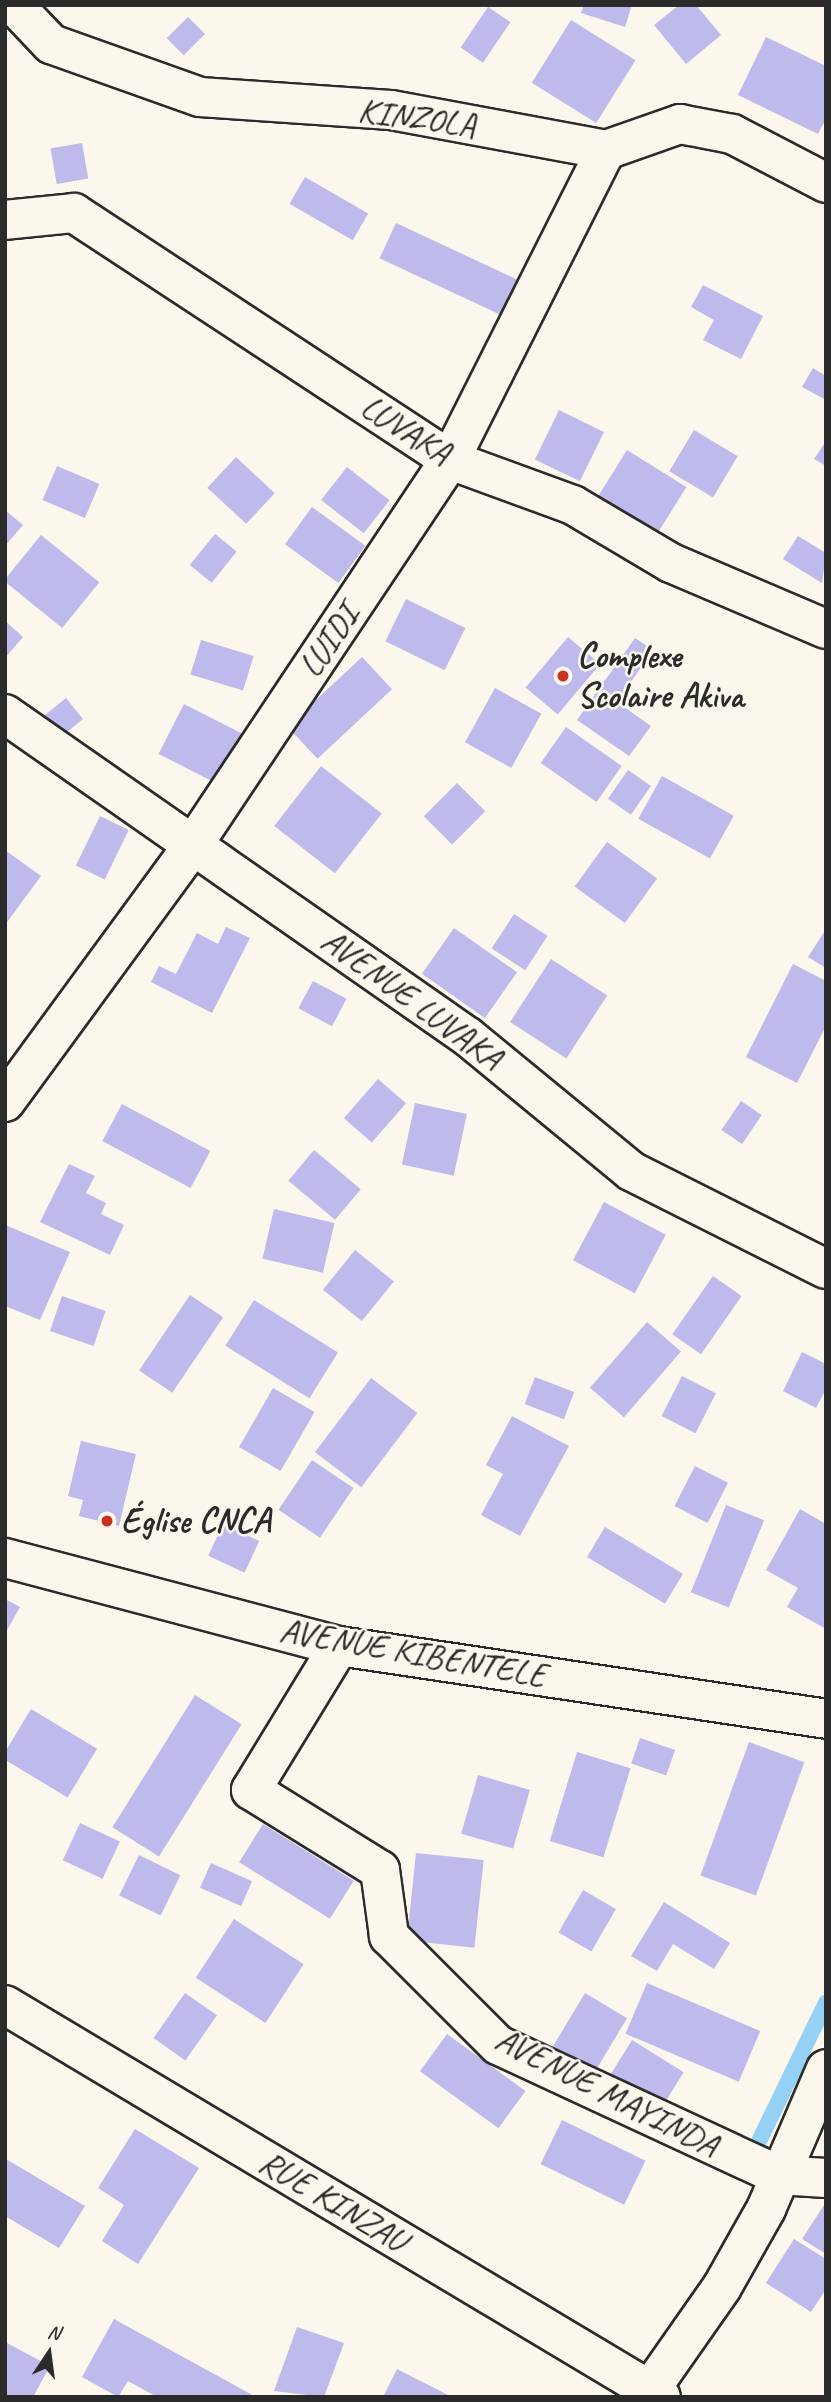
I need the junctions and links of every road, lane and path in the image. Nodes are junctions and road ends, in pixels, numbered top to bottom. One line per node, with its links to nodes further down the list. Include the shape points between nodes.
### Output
1 (14, 5): 2 (street, KINZOLA, via 51,44 200,97 391,110)
2 (606, 150): 3 (street, KINZOLA, via 680,124 732,134); 5 (street, LUIDI)
3 (826, 183)
4 (5, 220): 5 (street, LUVAKA, via 74,213)
5 (450, 460): 6 (street, LUVAKA, via 573,505 682,568); 8 (street, LUIDI)
6 (826, 629)
7 (5, 714): 8 (street, AVENUE LUVAKA)
8 (195, 842): 9 (street, LUIDI); 10 (street, AVENUE LUVAKA, via 468,1037 631,1171)
9 (5, 1102)
10 (826, 1269)
11 (5, 1558): 12 (street, AVENUE KIBENTELE)
12 (339, 1646): 13 (street, AVENUE KIBENTELE); 16 (street, AVENUE MAYINDA, via 251,1790 380,1870 389,1936 498,2045)
13 (826, 1719)
14 (5, 2005): 18 (street, RUE KINZAU)
15 (826, 2069): 16 (street)
16 (778, 2175): 17 (street, AVENUE MAYINDA); 18 (street, via 722,2287)
17 (826, 2178)
18 (652, 2395)

